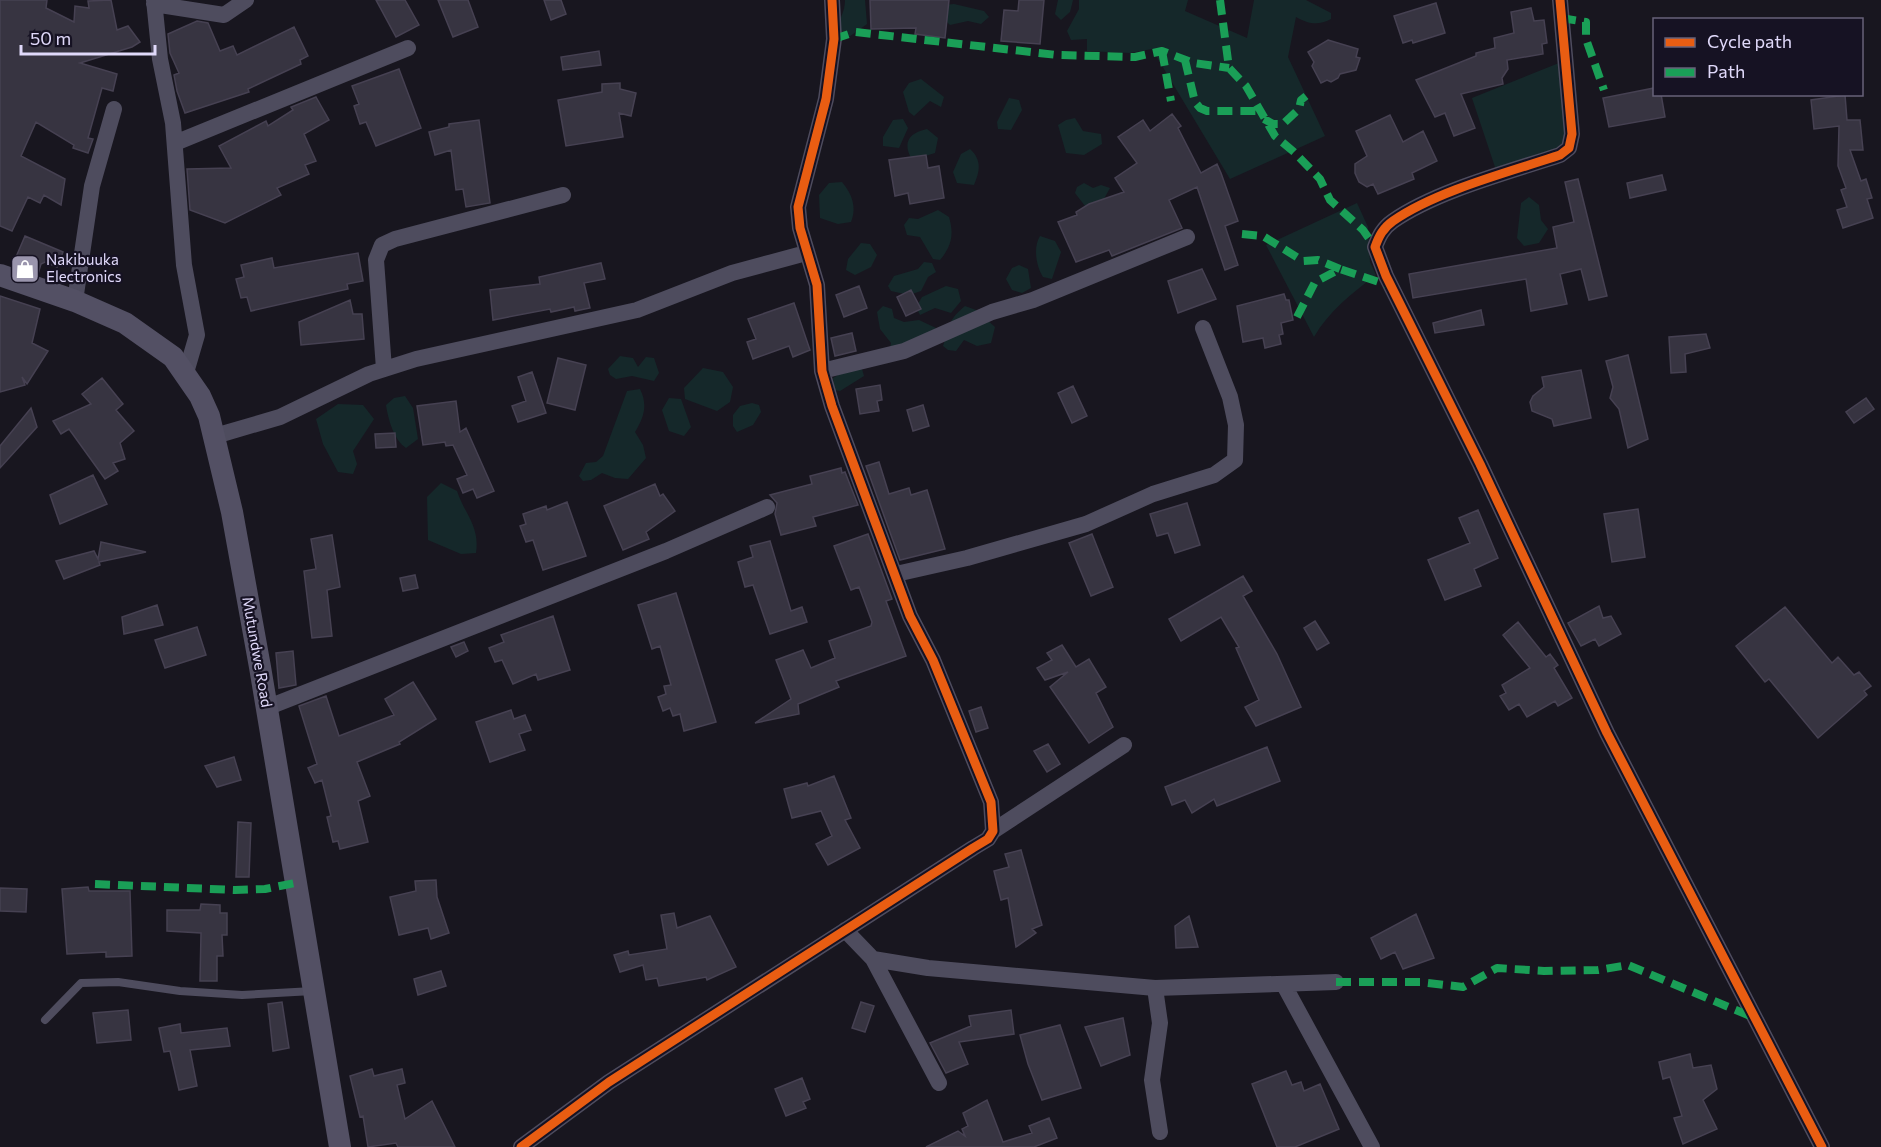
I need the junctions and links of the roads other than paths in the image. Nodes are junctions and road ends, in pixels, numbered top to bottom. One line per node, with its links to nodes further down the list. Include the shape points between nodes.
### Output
1 (246, 0): 4 (street, via 224,15)
2 (832, 0): 10 (street, via 834,39 826,99 798,207)
3 (1560, 0): 35 (street, via 1572,134 1569,148 1560,155 1428,201 1392,221 1381,232 1375,247 1382,269 1480,464 1607,733)
4 (154, 2): 7 (street)
5 (408, 48): 7 (street)
6 (114, 110): 12 (street, via 92,186)
7 (175, 143): 16 (street, via 184,264 198,335)
8 (563, 195): 14 (street, via 382,245 376,260)
9 (1187, 237): 15 (street, via 1033,300 992,312 904,351)
10 (806, 253): 14 (street, via 732,273 637,310); 15 (street, via 817,285)
11 (0, 275): 12 (main road, Mutundwe Road)
12 (75, 301): 16 (main road, Mutundwe Road, via 125,324 172,357)
13 (1203, 328): 19 (street, via 1230,397 1236,425 1235,460 1214,475 1153,494 1086,524)
14 (384, 369): 17 (street, via 280,417)
15 (822, 371): 19 (street)
16 (185, 376): 17 (main road, Mutundwe Road, via 200,396)
17 (215, 436): 20 (main road, Mutundwe Road)
18 (767, 507): 20 (street, via 666,551)
19 (896, 574): 22 (street, via 910,616 933,660 991,802)
20 (266, 708): 28 (main road, Mutundwe Road)
21 (1124, 745): 22 (street)
22 (993, 831): 23 (street, via 988,839)
23 (845, 930): 24 (street); 33 (street, via 609,1082)
24 (873, 959): 27 (street, via 928,968); 30 (street)
25 (1336, 982): 26 (street)
26 (1284, 985): 27 (street); 34 (street)
27 (1155, 988): 31 (street, via 1160,1023 1152,1080)
28 (314, 991): 29 (lane, via 242,995 118,982 81,983); 32 (main road, Mutundwe Road)
29 (45, 1020)
30 (939, 1083)
31 (1160, 1132)
32 (340, 1147)
33 (521, 1147)
34 (1372, 1147)
35 (1822, 1147)

